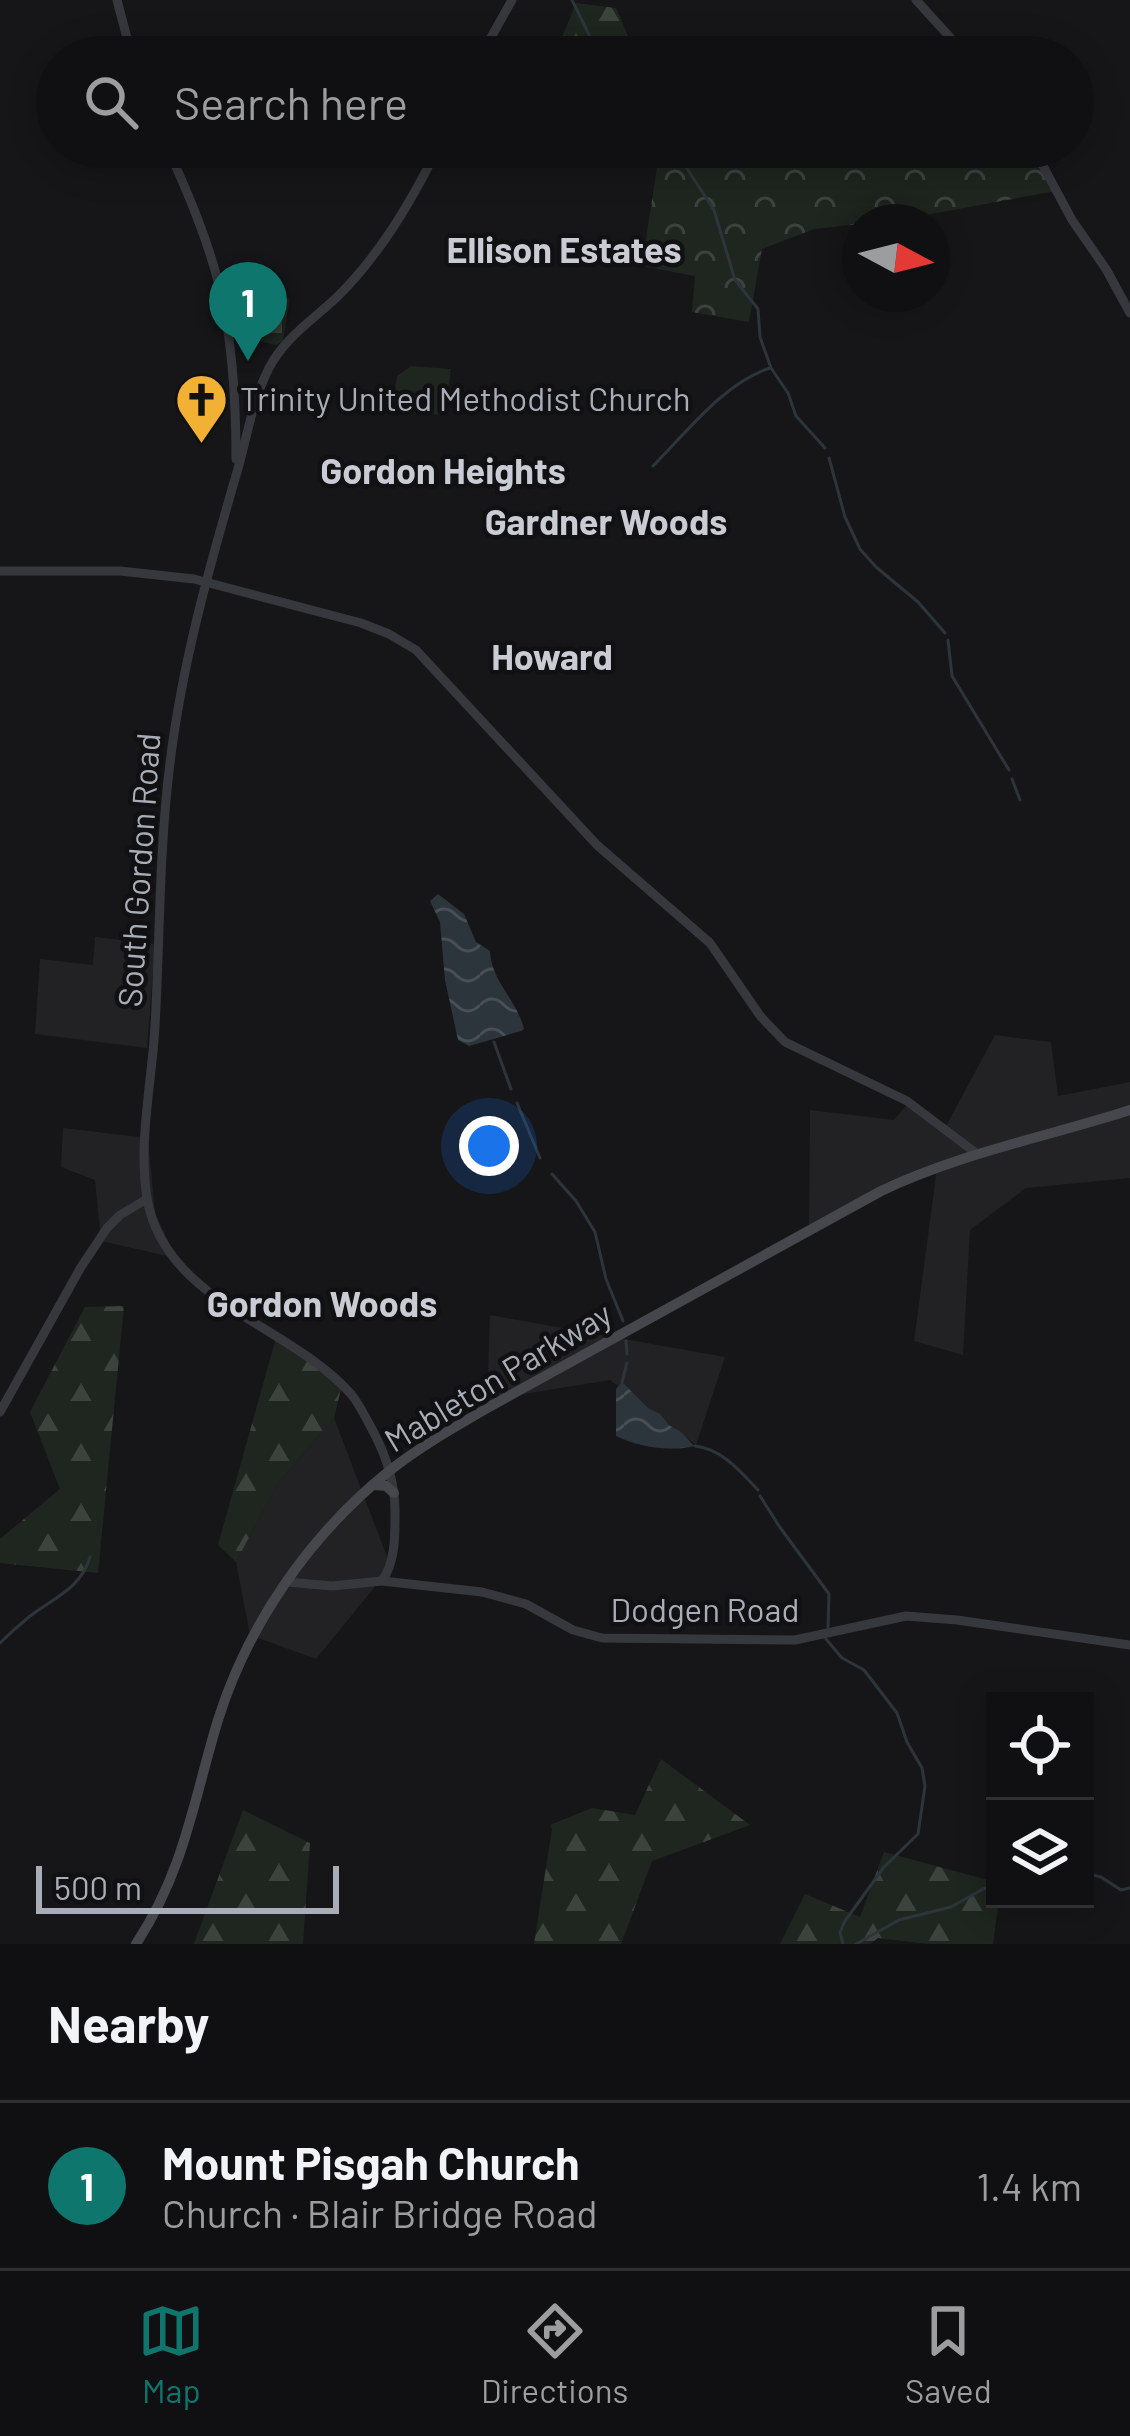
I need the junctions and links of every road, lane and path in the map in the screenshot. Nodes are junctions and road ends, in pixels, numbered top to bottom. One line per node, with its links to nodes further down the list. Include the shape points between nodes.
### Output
1 (117, 0): 4 (street)
2 (512, 0): 5 (street)
3 (916, 0): 6 (street)
4 (126, 36)
5 (492, 36)
6 (949, 36)
7 (176, 168): 12 (street, via 218,283)
8 (427, 168): 11 (street, South Gordon Road, via 373,254 285,343)
9 (1045, 168): 10 (street)
10 (1130, 313)
11 (254, 406): 12 (street, via 246,420); 13 (street, South Gordon Road)
12 (235, 415): 13 (street); 14 (street)
13 (248, 430): 14 (street, South Gordon Road)
14 (236, 476): 16 (street, South Gordon Road)
15 (0, 571): 16 (street)
16 (205, 581): 18 (street, via 361,623 416,650 597,845 710,943 785,1042 908,1101); 19 (street, South Gordon Road, via 165,802)
17 (1130, 1110): 18 (main road, Mableton Parkway)
18 (976, 1153): 21 (main road, Mableton Parkway, via 857,1204 489,1407)
19 (147, 1199): 20 (street, via 107,1228); 21 (street, South Gordon Road, via 167,1247 192,1279 352,1395)
20 (0, 1412)
21 (390, 1471): 22 (main road, Mableton Parkway); 23 (street, South Gordon Road)
22 (374, 1485): 23 (main road); 25 (main road, Mableton Parkway)
23 (394, 1492): 24 (street, South Gordon Road, via 392,1564)
24 (382, 1581): 25 (street, Dodgen Road); 26 (street, Dodgen Road, via 511,1599 602,1638 795,1640 906,1616)
25 (287, 1582): 27 (main road, Mableton Parkway, via 237,1671 179,1859)
26 (1130, 1646)
27 (136, 1944)

